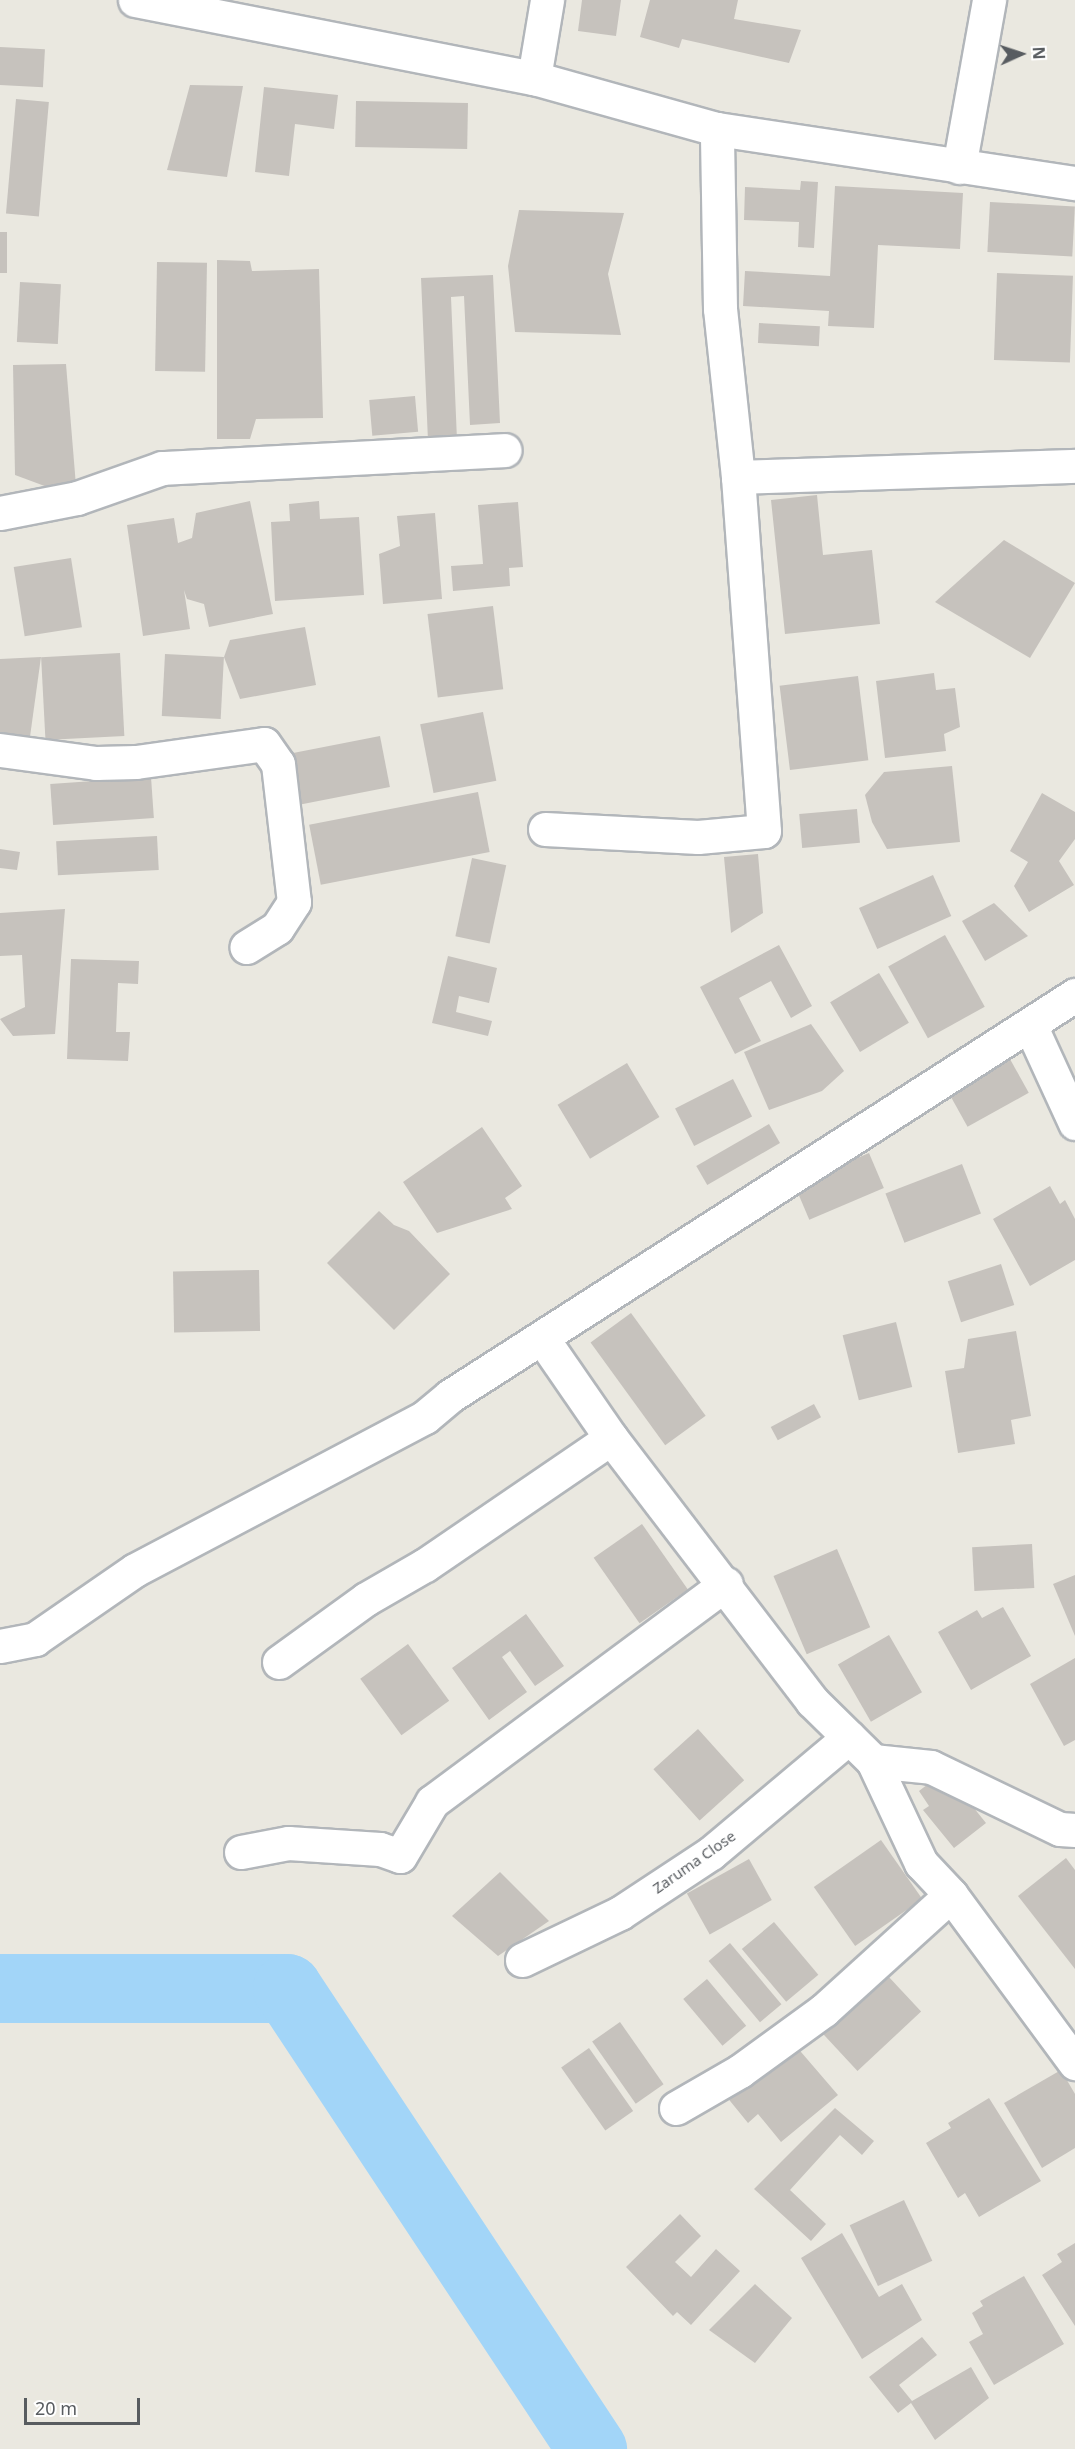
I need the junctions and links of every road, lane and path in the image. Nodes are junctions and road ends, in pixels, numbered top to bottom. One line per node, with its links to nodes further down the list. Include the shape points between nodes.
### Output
1 (135, 0): 4 (street)
2 (547, 0): 5 (street)
3 (989, 0): 7 (street)
4 (212, 8): 5 (street)
5 (534, 78): 6 (street)
6 (717, 129): 7 (street); 11 (street, via 720,309)
7 (959, 166): 8 (street)
8 (1074, 178)
9 (505, 450): 12 (street, via 162,468 77,498)
10 (1075, 466): 11 (street)
11 (738, 477): 14 (street, via 764,831 698,837)
12 (0, 513)
13 (0, 750): 15 (street, via 96,763 136,762 264,744 278,764 294,902 277,928)
14 (545, 829)
15 (247, 947)
16 (1075, 995): 17 (street)
17 (1030, 1025): 18 (street); 19 (street)
18 (1075, 1123)
19 (542, 1338): 20 (street); 22 (street, via 450,1396 425,1417 135,1570 35,1639)
20 (611, 1438): 21 (street); 23 (street, via 426,1565 366,1599)
21 (726, 1584): 24 (street, via 812,1701); 27 (street, via 432,1802 400,1856 380,1849 288,1843)
22 (0, 1646)
23 (279, 1662)
24 (849, 1737): 25 (street); 29 (street, Zaruma Close, via 702,1859 620,1913)
25 (873, 1761): 26 (street, via 931,1767 1060,1829); 28 (street, via 921,1863)
26 (1075, 1830)
27 (241, 1852)
28 (951, 1895): 30 (street); 31 (street, via 824,2010 740,2071)
29 (522, 1960)
30 (1075, 2064)
31 (676, 2108)

